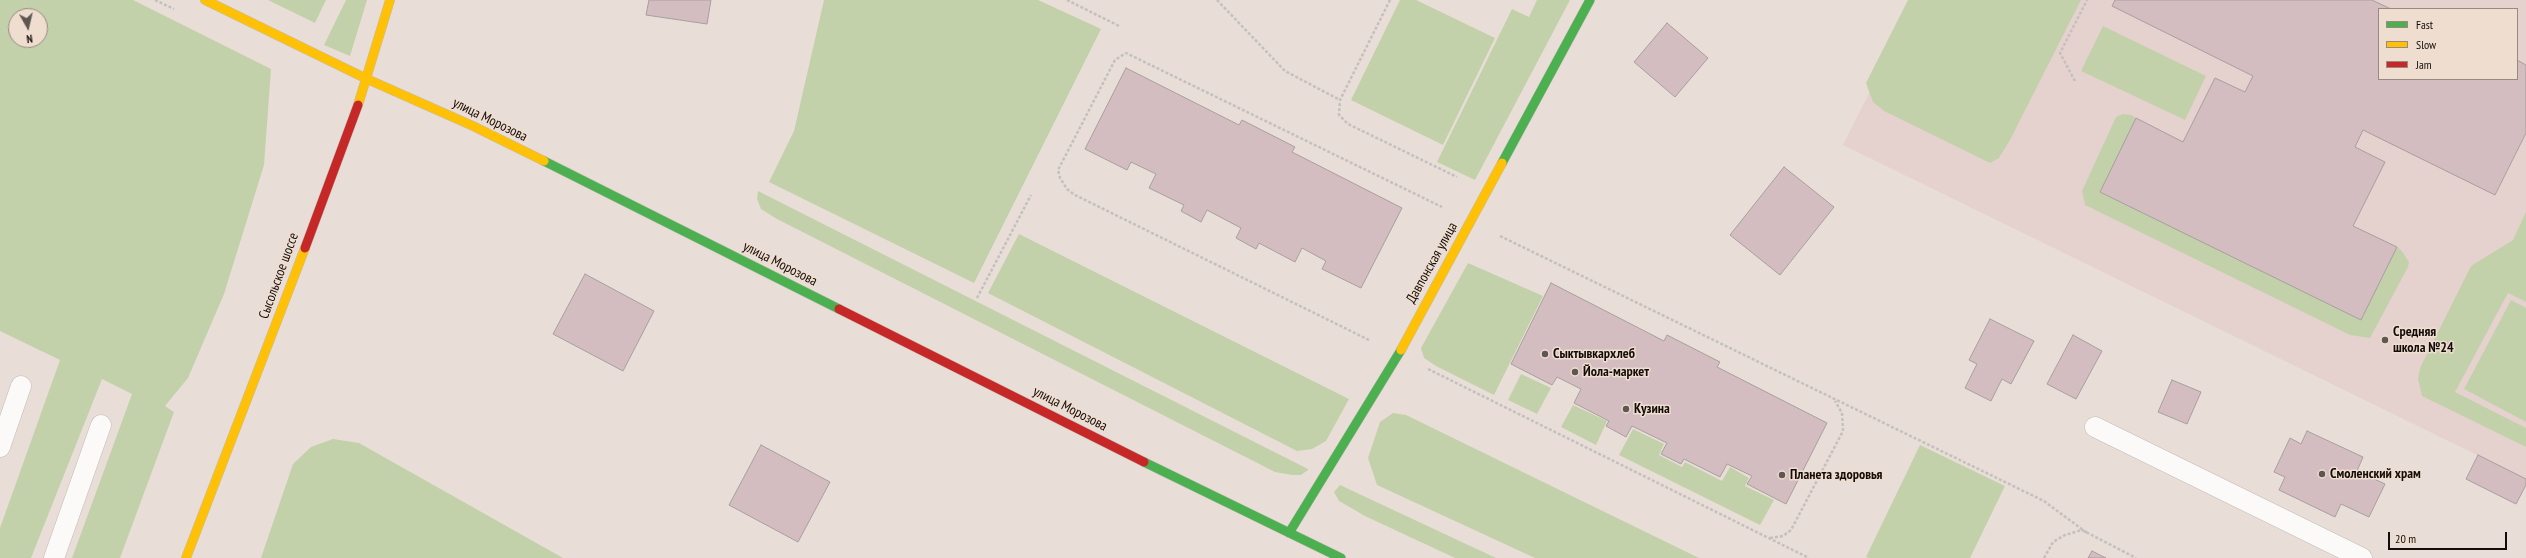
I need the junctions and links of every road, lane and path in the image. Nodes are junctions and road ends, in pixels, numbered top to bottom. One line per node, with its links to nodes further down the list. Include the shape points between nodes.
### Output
1 (204, 0): 9 (main road, улица Морозова)
2 (390, 0): 9 (main road, Сысольское шоссе)
3 (1067, 0): 8 (path)
4 (1217, 0): 11 (path, via 1285,72)
5 (1390, 0): 11 (path)
6 (1590, 0): 14 (main road, Давпонская улица)
7 (2087, 0): 10 (path, via 2060,53)
8 (1119, 26)
9 (367, 79): 24 (main road, улица Морозова, via 473,126); 27 (main road, Сысольское шоссе)
10 (2075, 81)
11 (1340, 100): 12 (path, via 1339,115 1348,124)
12 (1462, 180)
13 (1031, 195): 15 (path)
14 (1471, 221): 16 (main road, Давпонская улица); 16 (path, via 1126,54 1115,60 1058,170 1067,189); 18 (path)
15 (978, 298)
16 (1398, 354): 24 (main road, Давпонская улица); 25 (path)
17 (20, 386): 19 (lane)
18 (1834, 400): 23 (path, via 2044,501); 25 (path, via 1842,413 1843,431 1790,530 1783,536)
19 (4, 419): 22 (lane)
20 (101, 425): 26 (lane)
21 (2095, 428): 32 (lane)
22 (0, 447)
23 (2087, 533): 30 (path, via 2082,530 2065,535 2053,542); 31 (path)
24 (1289, 534): 28 (main road, улица Морозова)
25 (1770, 538): 29 (path)
26 (54, 558)
27 (186, 558)
28 (1341, 558)
29 (1809, 558)
30 (2044, 558)
31 (2136, 558)
32 (2362, 558)

